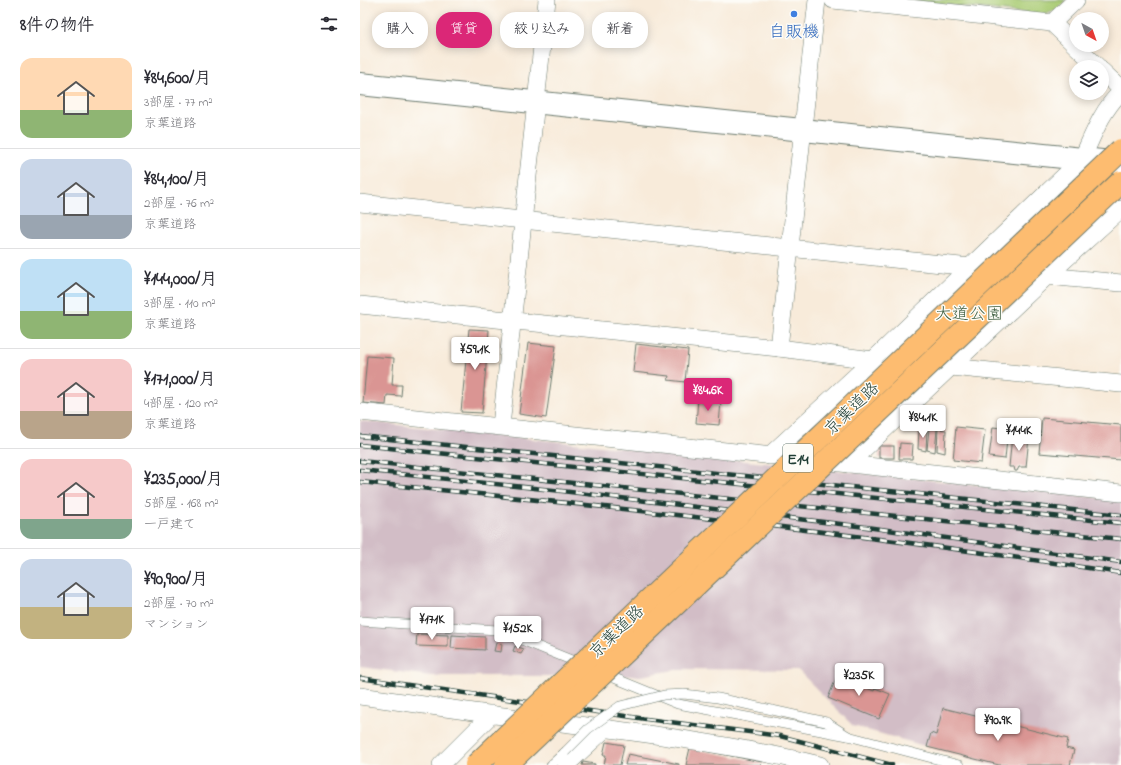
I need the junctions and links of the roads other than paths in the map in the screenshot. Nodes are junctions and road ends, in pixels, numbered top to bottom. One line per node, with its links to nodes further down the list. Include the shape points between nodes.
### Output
1 (547, 0): 11 (street)
2 (817, 0): 12 (street)
3 (833, 0): 5 (street)
4 (1076, 0): 5 (street)
5 (1052, 23): 6 (street)
6 (1091, 60)
7 (1109, 78): 9 (street)
8 (360, 84): 11 (street)
9 (1121, 89)
10 (1121, 92): 14 (street, via 1112,100 1100,120)
11 (536, 102): 12 (street); 19 (street)
12 (802, 130): 14 (street); 20 (street)
13 (1121, 150): 42 (highway, 京葉道路 / E14, bridge)
14 (1082, 159): 15 (street); 21 (street)
15 (1121, 163)
16 (1121, 182): 43 (highway, 京葉道路 / E14, bridge)
17 (360, 203): 19 (street)
18 (1121, 209): 22 (street)
19 (522, 220): 20 (street); 25 (street)
20 (790, 249): 21 (street); 26 (street)
21 (970, 267): 27 (street)
22 (1047, 276): 23 (street); 28 (street)
23 (1121, 283)
24 (360, 305): 25 (street)
25 (512, 320): 26 (street); 31 (street)
26 (779, 348): 27 (street)
27 (872, 360): 32 (street)
28 (951, 367): 29 (street); 33 (street)
29 (1121, 384)
30 (360, 412): 31 (street)
31 (501, 426): 32 (street)
32 (769, 456): 33 (street)
33 (848, 464): 34 (street)
34 (1121, 493)
35 (360, 622): 39 (lane, via 497,630 678,704)
36 (360, 696): 37 (street)
37 (492, 714): 38 (street); 41 (street)
38 (606, 728): 40 (street); 45 (street, via 780,756)
39 (848, 736): 40 (lane, bridge, via 826,722 718,698 684,694 664,695 620,706 588,729); 46 (lane)
40 (565, 759): 44 (lane)
41 (441, 765)
42 (476, 765)
43 (506, 765)
44 (551, 765)
45 (820, 765)
46 (959, 765)

